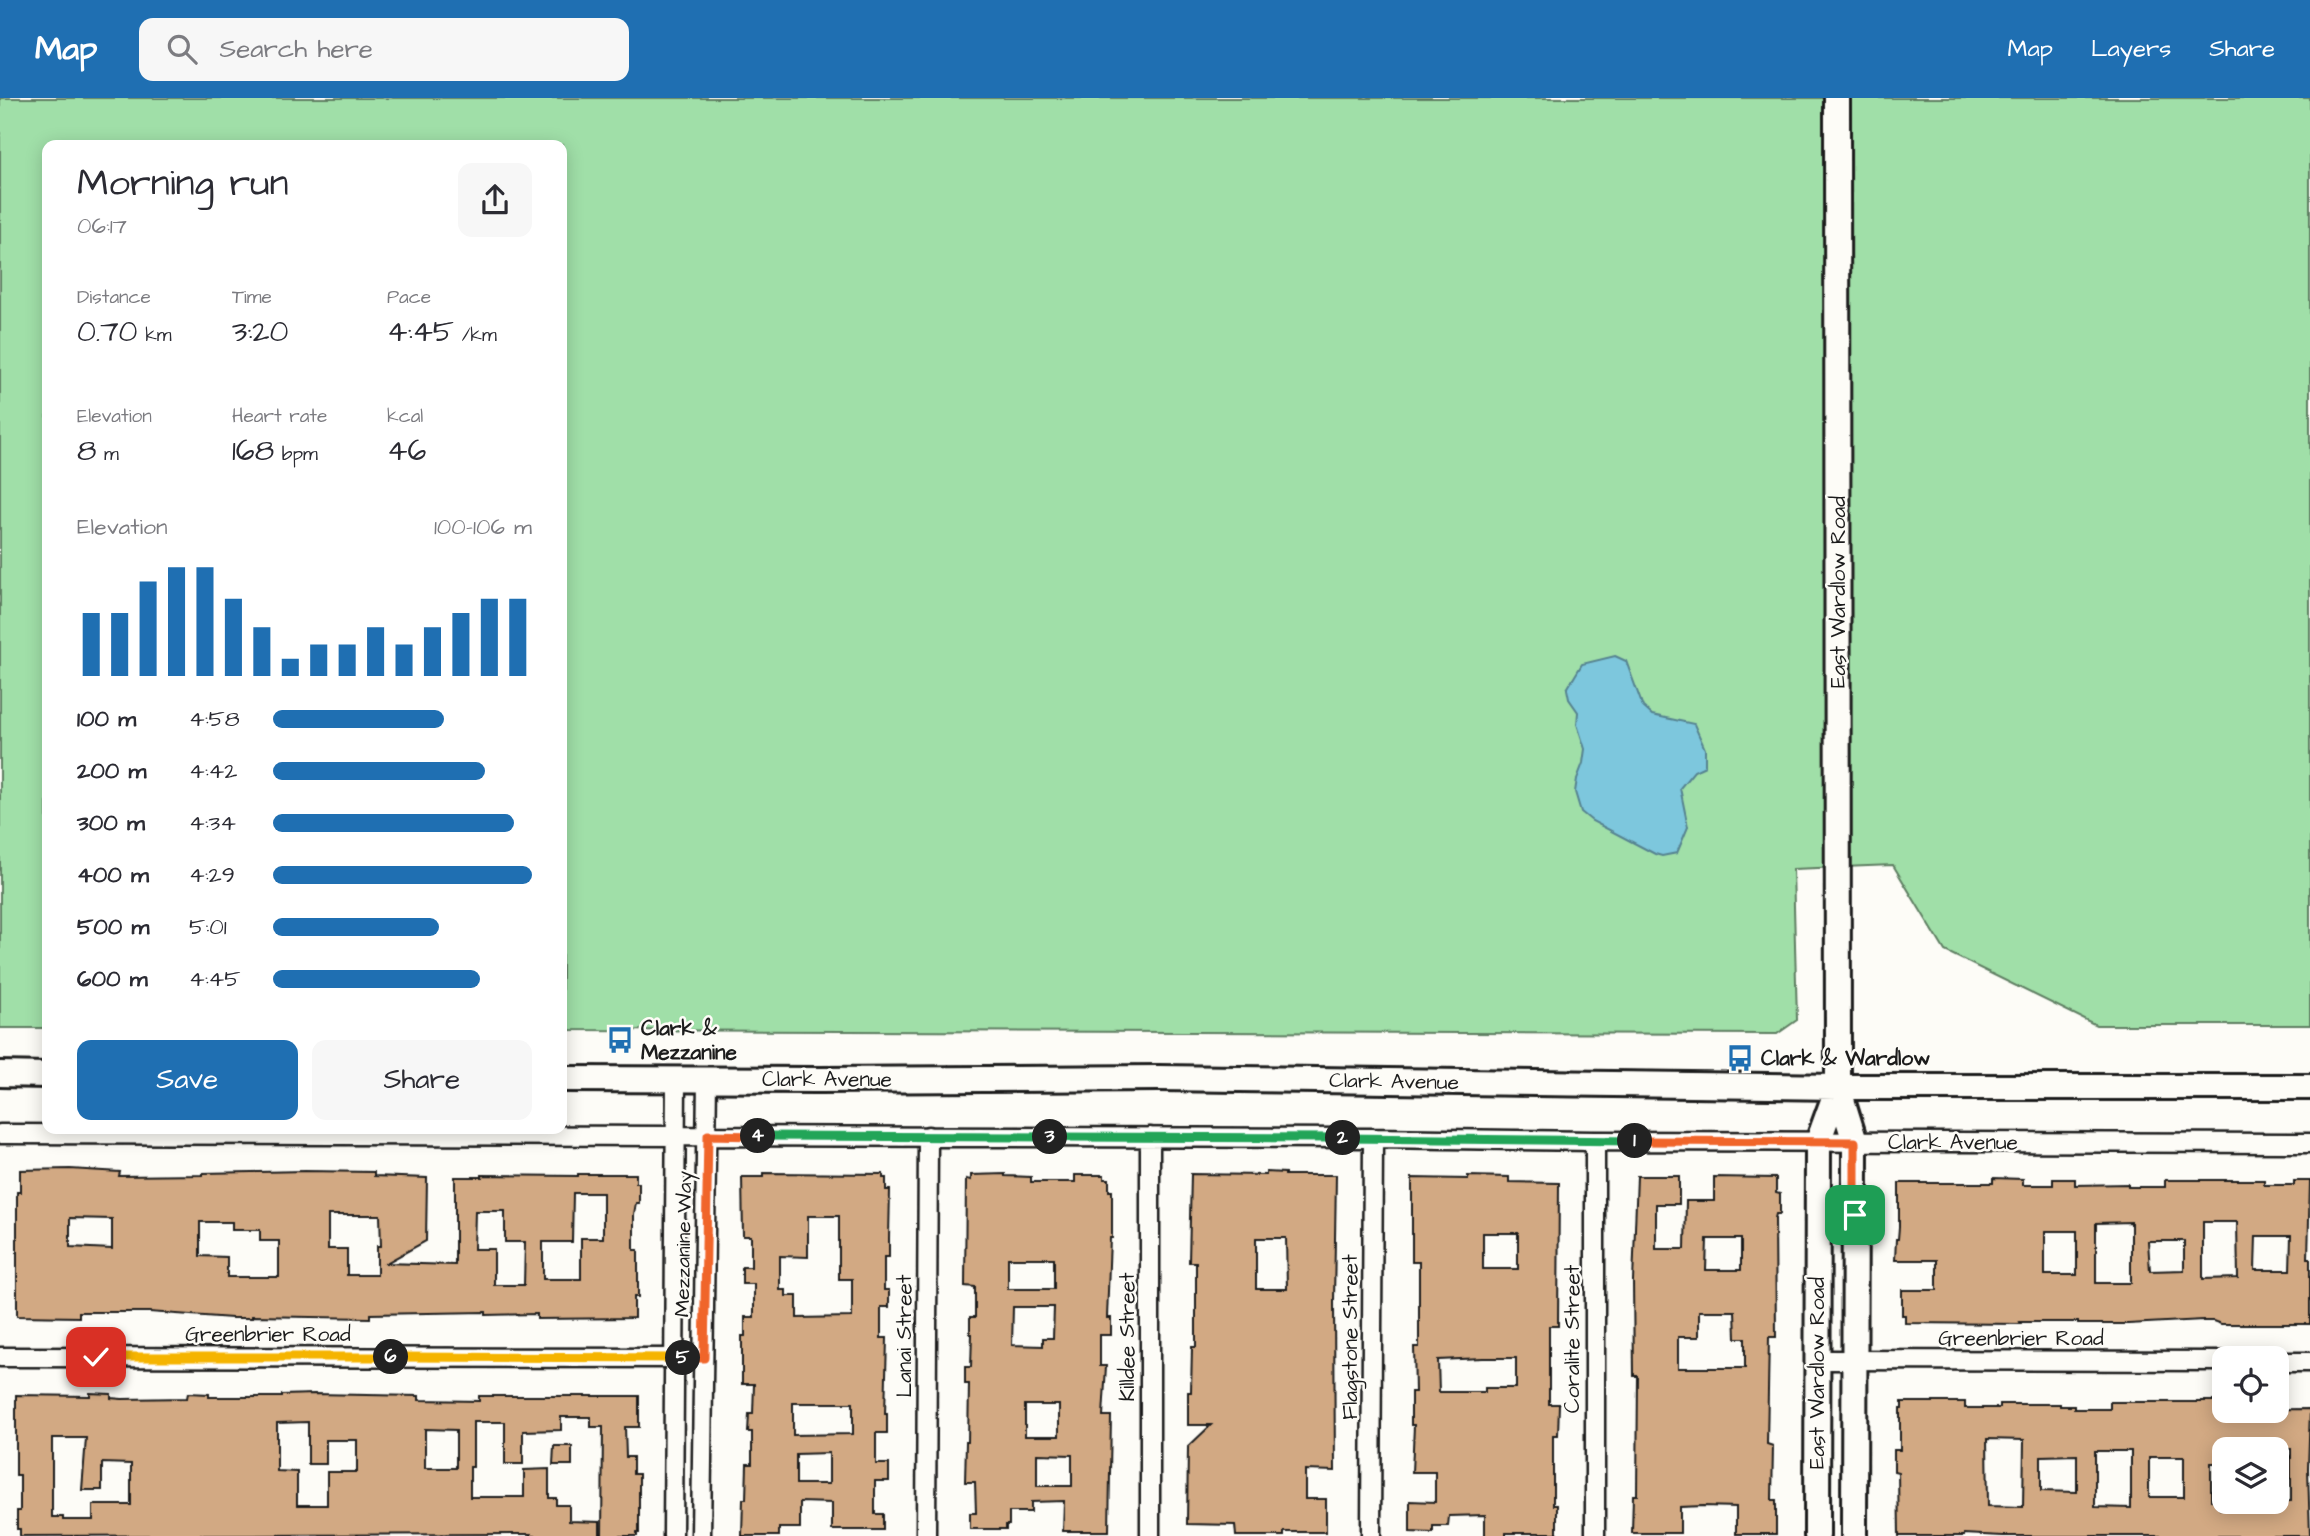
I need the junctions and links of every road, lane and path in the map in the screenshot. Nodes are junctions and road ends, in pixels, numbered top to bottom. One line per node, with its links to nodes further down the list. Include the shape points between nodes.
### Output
1 (1837, 98): 7 (main road, East Wardlow Road)
2 (0, 1074): 3 (main road)
3 (42, 1074)
4 (567, 1079): 6 (main road, Clark Avenue)
5 (707, 1079): 6 (main road, Clark Avenue); 7 (main road, Clark Avenue, via 1159,1078); 11 (street, Mezzanine Way)
6 (676, 1080): 10 (street, Mezzanine Way)
7 (1838, 1087): 8 (main road, Clark Avenue); 16 (main road, East Wardlow Road); 17 (main road, East Wardlow Road)
8 (2310, 1087)
9 (0, 1134): 10 (street, Clark Avenue)
10 (676, 1135): 11 (street, Clark Avenue); 20 (street, Mezzanine Way)
11 (708, 1135): 12 (street, Clark Avenue); 21 (street, Mezzanine Way)
12 (928, 1136): 13 (street, Clark Avenue); 29 (street, Lanai Street)
13 (1150, 1137): 14 (street, Clark Avenue); 30 (street, Killdee Street)
14 (1374, 1138): 15 (street, Clark Avenue); 31 (street, Flagstone Street)
15 (1595, 1141): 16 (street, Clark Avenue); 32 (street, Coralite Street)
16 (1818, 1142): 17 (street, Clark Avenue); 22 (main road, East Wardlow Road)
17 (1855, 1142): 18 (street, Clark Avenue); 23 (main road, East Wardlow Road)
18 (2310, 1143)
19 (0, 1357): 20 (street, Greenbrier Road)
20 (675, 1358): 21 (street, Greenbrier Road); 27 (street, Mezzanine Way)
21 (704, 1358): 28 (street, Mezzanine Way)
22 (1818, 1360): 23 (street, Greenbrier Road); 33 (main road, East Wardlow Road)
23 (1855, 1360): 24 (street, Greenbrier Road); 34 (main road, East Wardlow Road)
24 (2212, 1361)
25 (2289, 1362): 26 (street)
26 (2310, 1362)
27 (673, 1536)
28 (701, 1536)
29 (926, 1536)
30 (1150, 1536)
31 (1371, 1536)
32 (1595, 1536)
33 (1817, 1536)
34 (1854, 1536)

